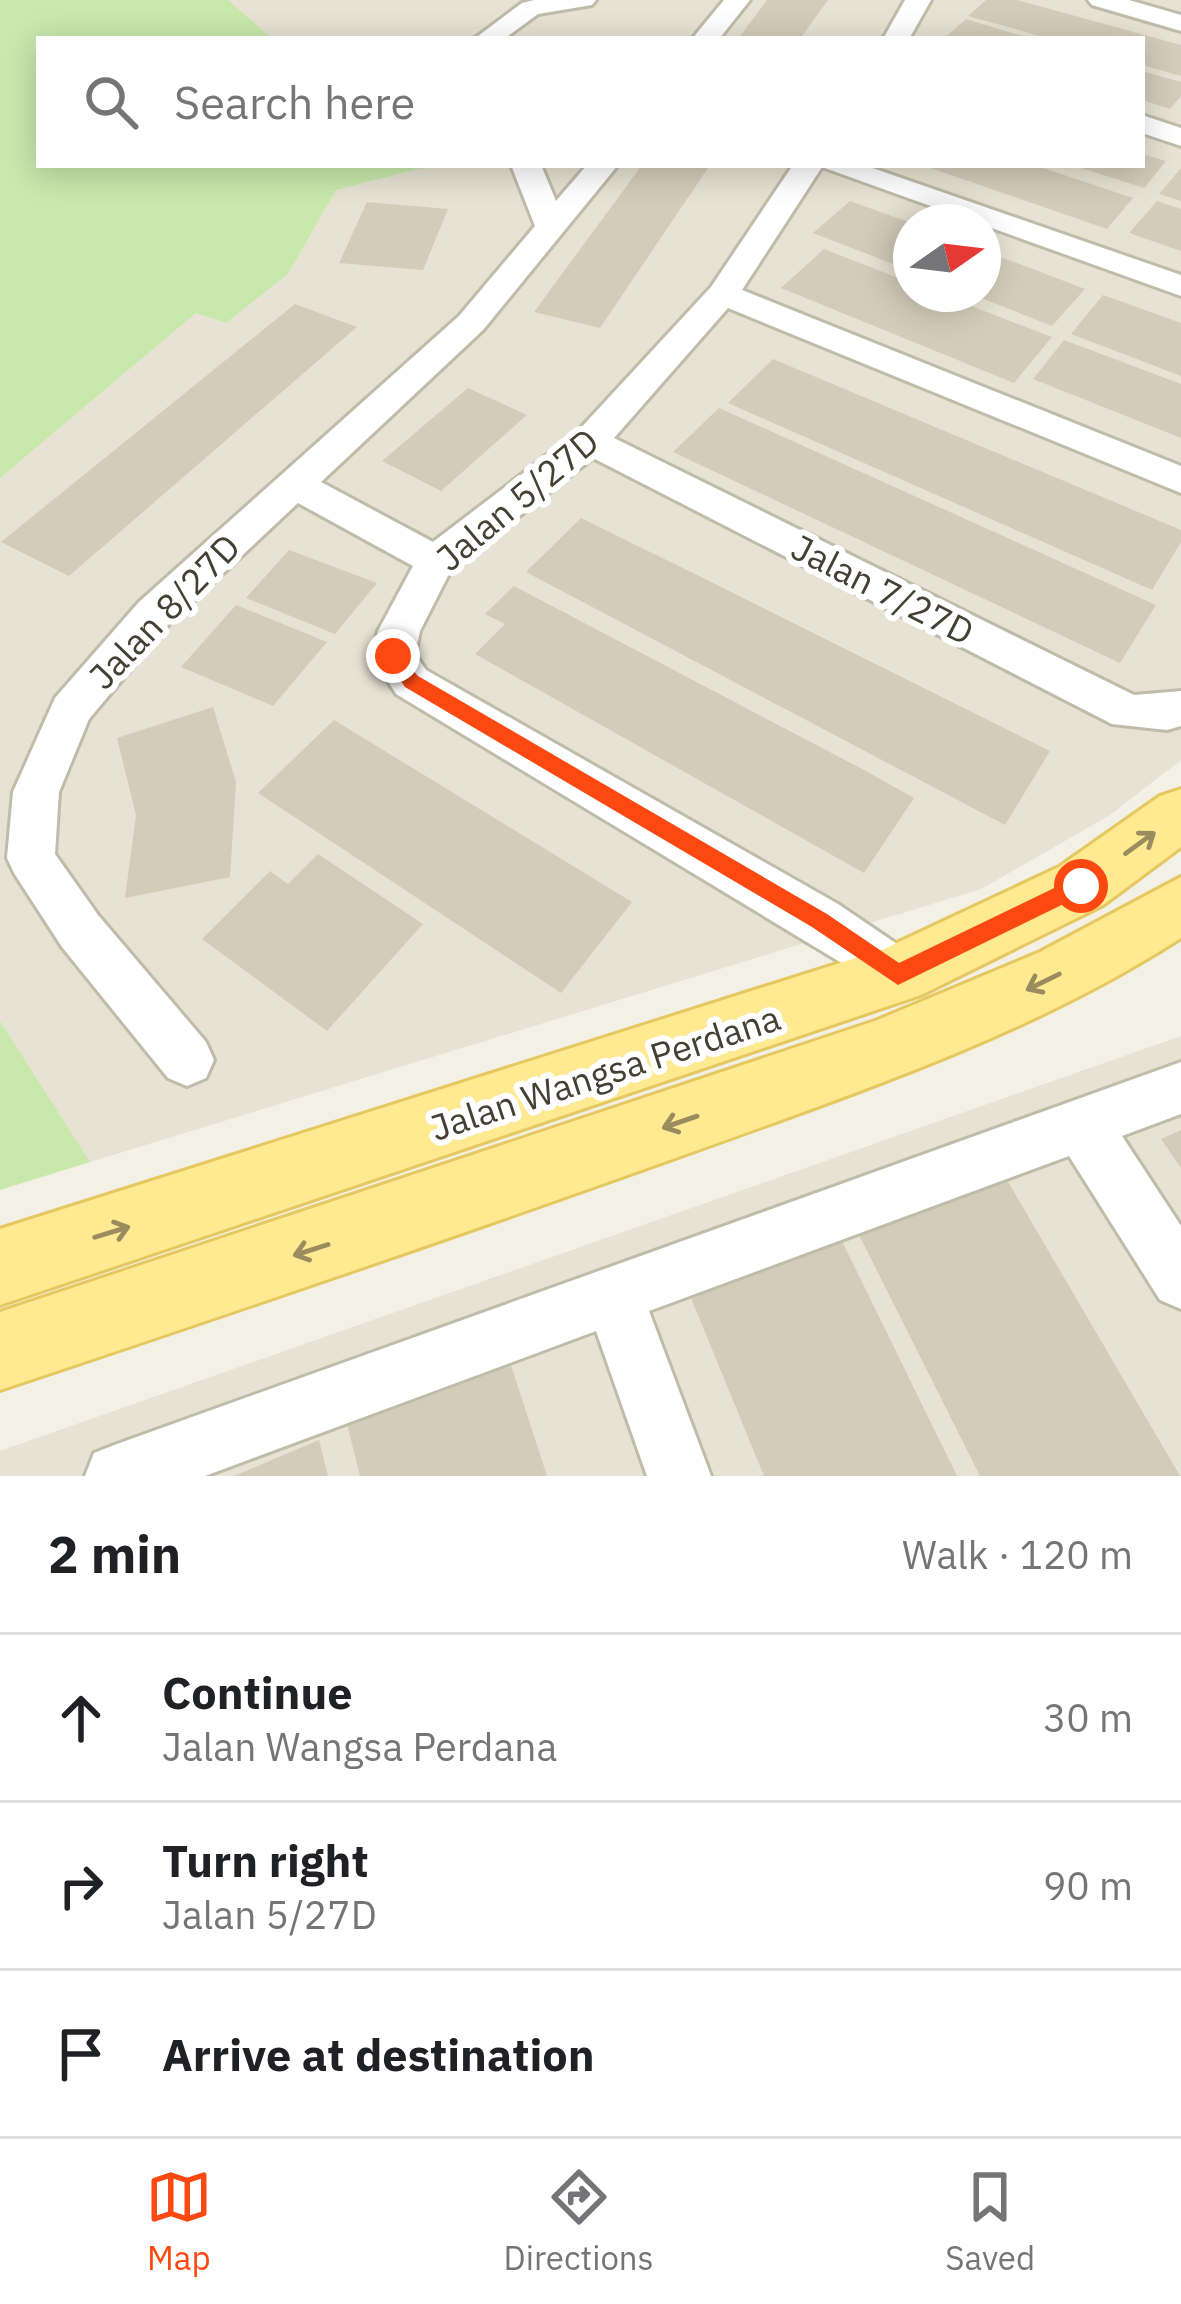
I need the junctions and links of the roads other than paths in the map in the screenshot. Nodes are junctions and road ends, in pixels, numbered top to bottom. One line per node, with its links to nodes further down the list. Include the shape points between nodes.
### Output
1 (583, 0): 6 (street, via 531,8)
2 (736, 0): 7 (street)
3 (918, 0): 8 (street)
4 (1108, 1): 5 (street)
5 (1181, 23)
6 (491, 36)
7 (707, 36)
8 (898, 36)
9 (1145, 125): 10 (street)
10 (1181, 137)
11 (527, 168): 15 (street)
12 (601, 168): 15 (street, Jalan 8/27D)
13 (806, 168): 17 (street, Jalan 5/27D)
14 (844, 168): 16 (street)
15 (552, 228): 20 (street, Jalan 8/27D, via 471,323)
16 (1181, 286)
17 (723, 294): 18 (street, Jalan 5/27D); 19 (street)
18 (590, 442): 21 (street, Jalan 5/27D); 22 (street, Jalan 7/27D, via 1128,712)
19 (1181, 479)
20 (292, 484): 21 (street); 26 (street, Jalan 8/27D, via 154,613 71,710 36,792 31,858)
21 (436, 561): 25 (street, Jalan 5/27D, via 393,656 412,682 820,920)
22 (1181, 708)
23 (1181, 814): 25 (main road, Jalan Wangsa Perdana, one-way to 23, via 1081,886)
24 (1181, 904): 32 (main road, Jalan Wangsa Perdana, one-way to 32, via 1120,946 951,1027)
25 (898, 974): 29 (main road, Jalan Wangsa Perdana, one-way to 25)
26 (187, 1060)
27 (1181, 1088): 28 (street)
28 (1082, 1125): 30 (street); 31 (street)
29 (0, 1268)
30 (1181, 1279)
31 (614, 1298): 33 (street); 34 (street)
32 (0, 1351)
33 (117, 1476)
34 (680, 1476)

